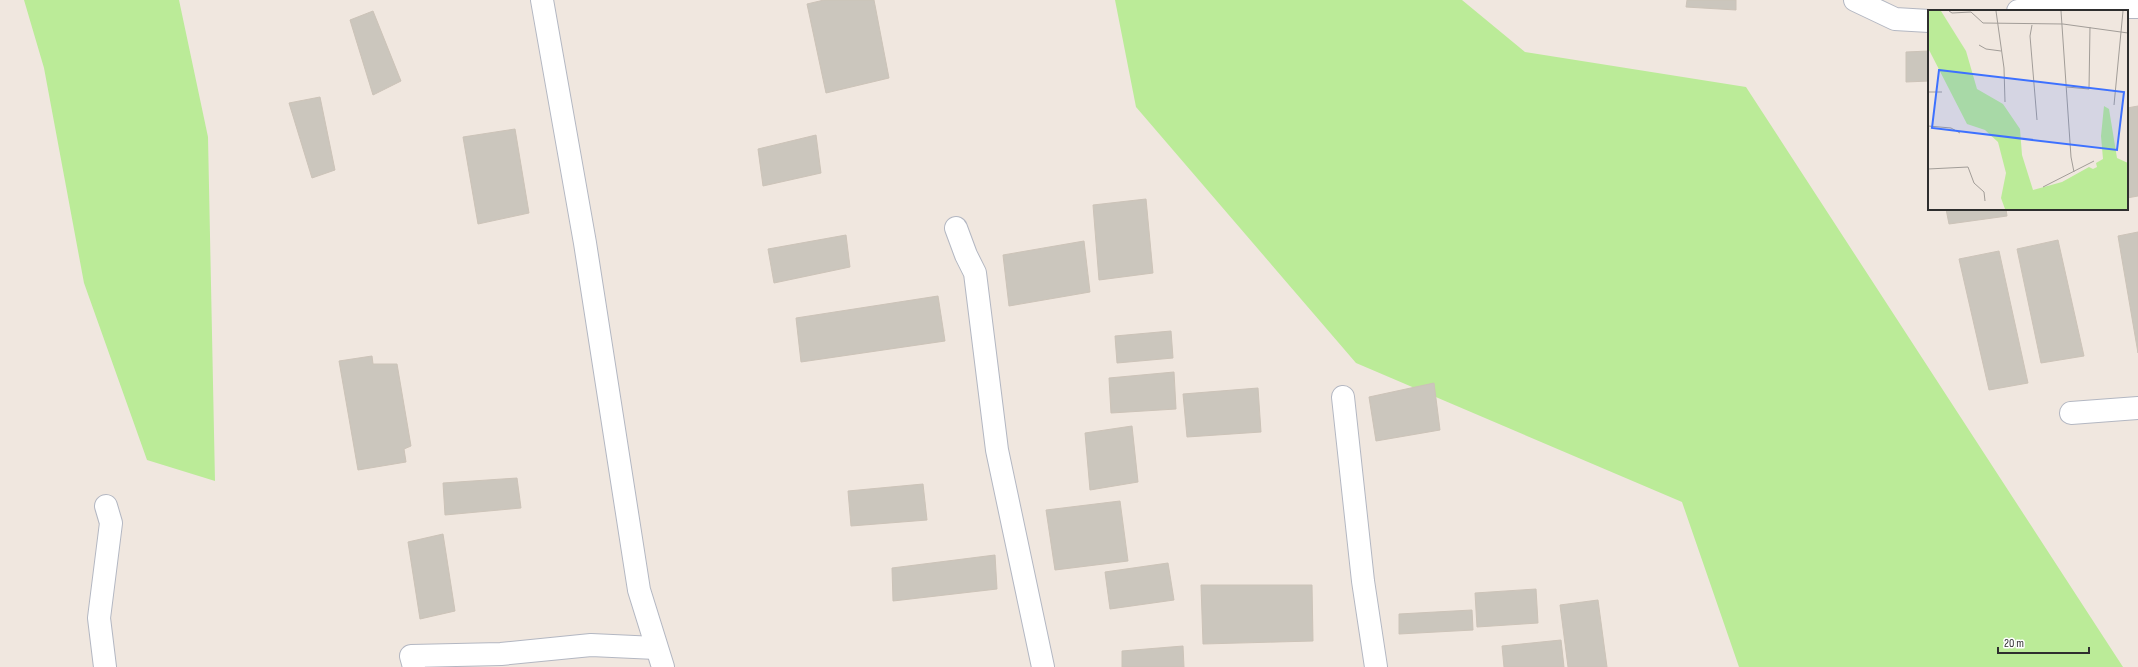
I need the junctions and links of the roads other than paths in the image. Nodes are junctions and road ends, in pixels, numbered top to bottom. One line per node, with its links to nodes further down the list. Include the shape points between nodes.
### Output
1 (542, 0): 11 (street, via 585,243 640,590)
2 (1855, 0): 5 (street, via 1895,19)
3 (2138, 7): 4 (street, via 2057,7)
4 (2028, 10)
5 (1928, 21)
6 (956, 228): 14 (street, via 975,273 997,450)
7 (1343, 397): 15 (street, via 1363,581)
8 (2138, 408): 9 (street)
9 (2071, 413)
10 (106, 506): 12 (street, via 111,523 100,618)
11 (659, 657): 13 (street, via 591,645 501,654 411,656)
12 (105, 667)
13 (414, 667)
14 (1043, 667)
15 (1376, 667)

